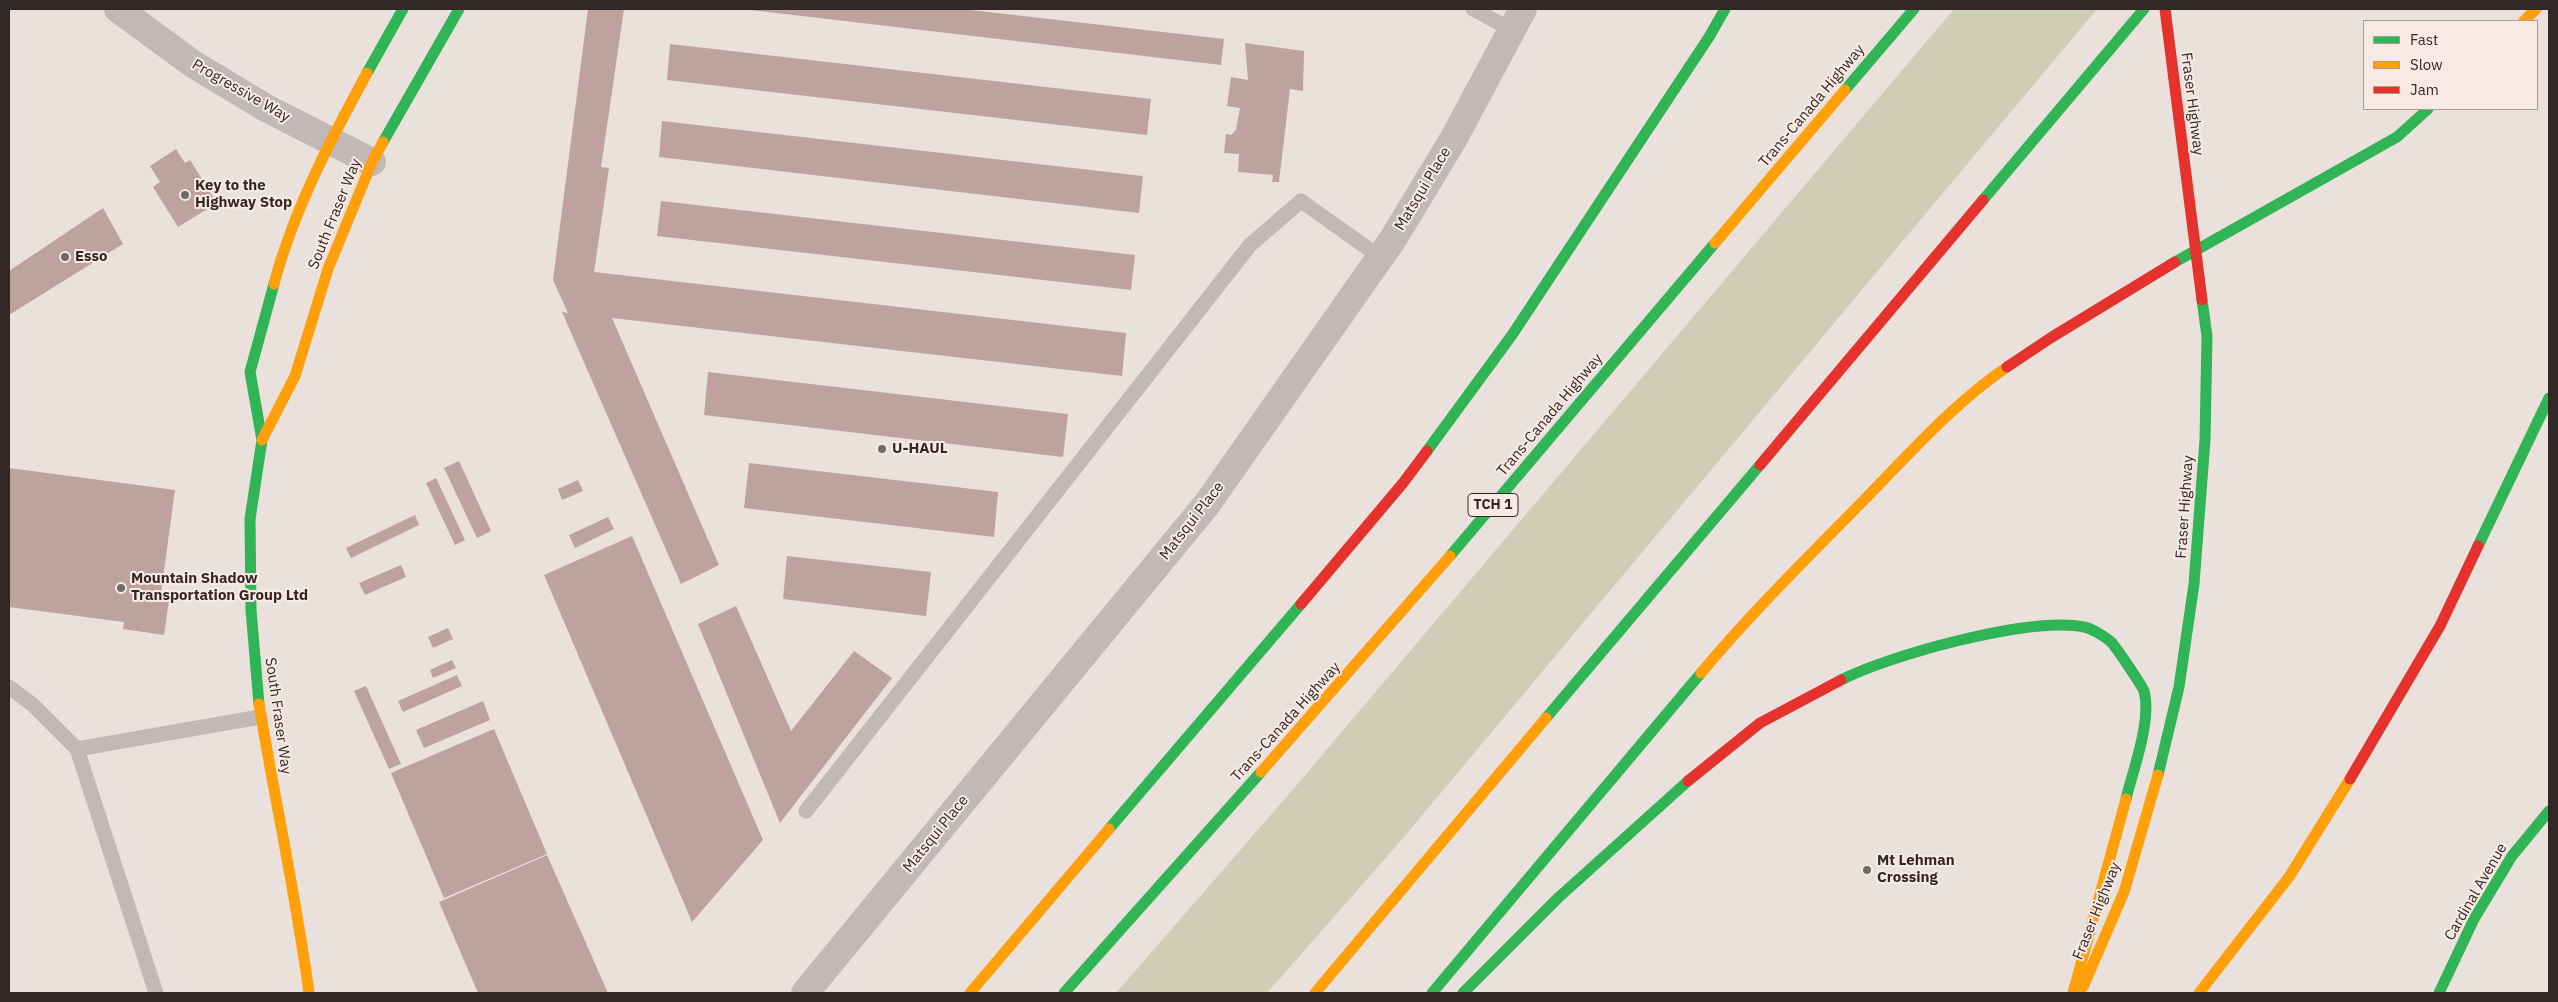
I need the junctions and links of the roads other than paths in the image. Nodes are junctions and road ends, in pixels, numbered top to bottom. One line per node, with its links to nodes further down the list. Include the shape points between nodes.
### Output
1 (118, 9): 13 (street, Progressive Way, via 193,64 266,108)
2 (403, 9): 13 (main road, South Fraser Way)
3 (459, 9): 14 (main road, South Fraser Way)
4 (1473, 9): 10 (lane)
5 (1725, 9): 28 (main road, via 1512,335 1403,483)
6 (1914, 9): 29 (main road, Trans-Canada Highway / TCH 1, via 1369,651)
7 (2144, 9): 30 (main road)
8 (2165, 9): 34 (main road, Fraser Highway, via 2207,336 2205,440 2194,584 2179,687 2156,780 2124,892)
9 (2536, 9): 11 (main road)
10 (1518, 19): 15 (street, Matsqui Place, via 1454,138)
11 (2525, 20)
12 (2427, 110): 31 (main road, via 2398,137 2166,268 1982,384 1738,629)
13 (330, 140): 14 (street, Progressive Way); 17 (main road, South Fraser Way, via 281,256 250,372)
14 (372, 162): 17 (main road, South Fraser Way, via 328,268 295,376)
15 (1380, 258): 21 (lane, via 1301,201 1250,245); 27 (street, Matsqui Place, via 1207,504)
16 (2549, 398): 35 (main road, via 2440,626 2366,753 2289,877)
17 (262, 440): 19 (main road, South Fraser Way, via 250,518 251,610)
18 (9, 687): 20 (lane, via 33,705)
19 (260, 717): 20 (lane); 23 (main road, South Fraser Way)
20 (77, 749): 25 (lane)
21 (806, 811)
22 (2549, 811): 36 (main road, Cardinal Avenue, via 2512,856 2474,919)
23 (298, 910): 24 (main road); 26 (main road, South Fraser Way)
24 (320, 984)
25 (156, 993)
26 (309, 993)
27 (805, 993)
28 (970, 993)
29 (1064, 993)
30 (1316, 993)
31 (1432, 993)
32 (1463, 993): 33 (main road, via 1656,807 1760,723 1857,672 1925,650 2005,631 2049,625 2085,627 2111,642 2144,690 2145,727)
33 (2073, 993)
34 (2080, 993)
35 (2199, 993)
36 (2439, 993)

